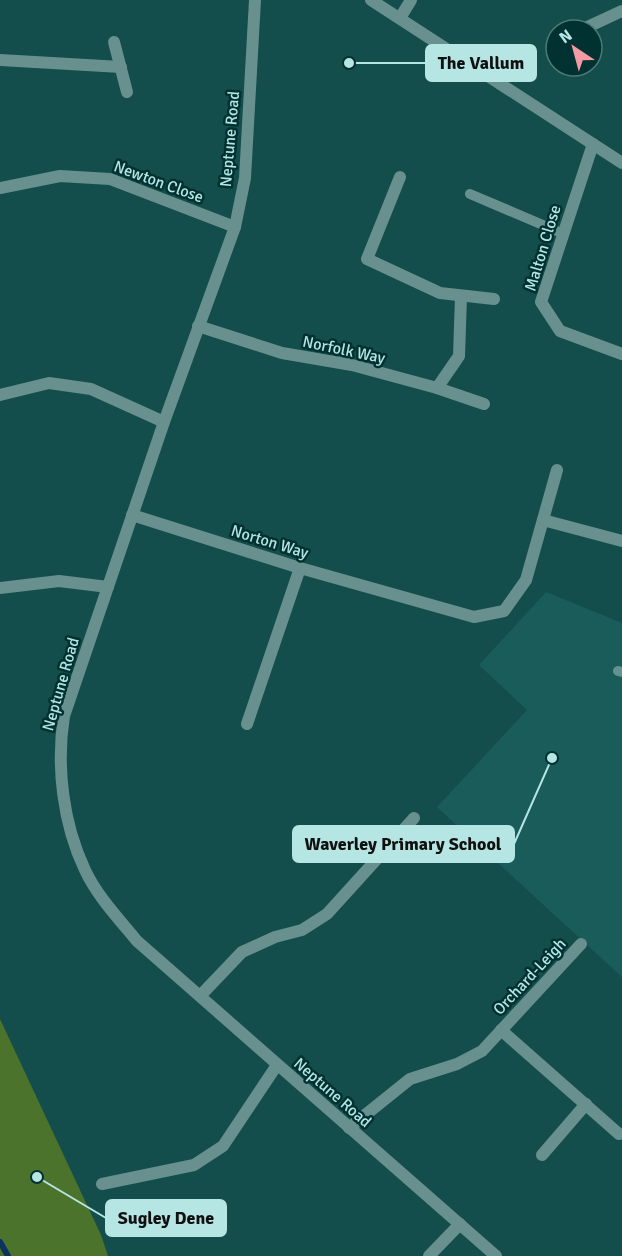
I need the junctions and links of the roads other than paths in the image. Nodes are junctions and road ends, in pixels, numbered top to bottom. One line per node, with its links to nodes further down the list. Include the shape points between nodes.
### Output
1 (255, 0): 16 (street, Neptune Road, via 245,178)
2 (371, 0): 5 (street)
3 (411, 0): 5 (street)
4 (622, 11): 6 (street)
5 (400, 18): 11 (street)
6 (604, 20)
7 (114, 42): 9 (street)
8 (0, 60): 9 (street)
9 (121, 68): 10 (street)
10 (127, 92)
11 (593, 144): 12 (street); 17 (street, Malton Close)
12 (622, 163)
13 (400, 177): 18 (street, via 367,259 440,293)
14 (0, 188): 16 (street, Newton Close, via 60,176 110,179)
15 (470, 194): 17 (lane)
16 (235, 226): 20 (street, Neptune Road)
17 (564, 234): 21 (street, Malton Close, via 541,302 560,331)
18 (461, 296): 19 (street); 22 (street, via 459,356)
19 (494, 299)
20 (198, 326): 22 (street, Norfolk Way, via 282,353 352,365); 25 (street, Neptune Road)
21 (622, 354)
22 (437, 388): 24 (street, Norfolk Way)
23 (0, 394): 25 (street, via 49,383 91,389)
24 (484, 405)
25 (164, 422): 27 (street, Neptune Road)
26 (557, 470): 28 (street, Norton Way)
27 (132, 515): 30 (street, Norton Way); 31 (street, Neptune Road)
28 (543, 520): 29 (street); 30 (street, Norton Way, via 526,580 504,612 474,617)
29 (622, 541)
30 (300, 568): 33 (street)
31 (108, 587): 32 (street, via 58,581); 36 (street, Neptune Road, via 64,716 60,743 67,806 85,871 100,894 137,941)
32 (0, 588)
33 (247, 724)
34 (414, 818): 36 (street, via 327,914 302,930 242,952)
35 (581, 944): 37 (street, Orchard-Leigh)
36 (200, 996): 38 (street, Neptune Road)
37 (501, 1030): 39 (street, Orchard-Leigh); 40 (street, Orchard-Leigh, via 482,1051 457,1064 410,1079)
38 (277, 1065): 40 (street, Neptune Road); 43 (street, via 223,1146 194,1165)
39 (585, 1104): 41 (street, Orchard-Leigh); 42 (street)
40 (349, 1128): 44 (street, Neptune Road)
41 (619, 1134)
42 (542, 1155)
43 (102, 1184)
44 (460, 1224): 45 (street); 46 (street, Neptune Road)
45 (429, 1256)
46 (496, 1256)

